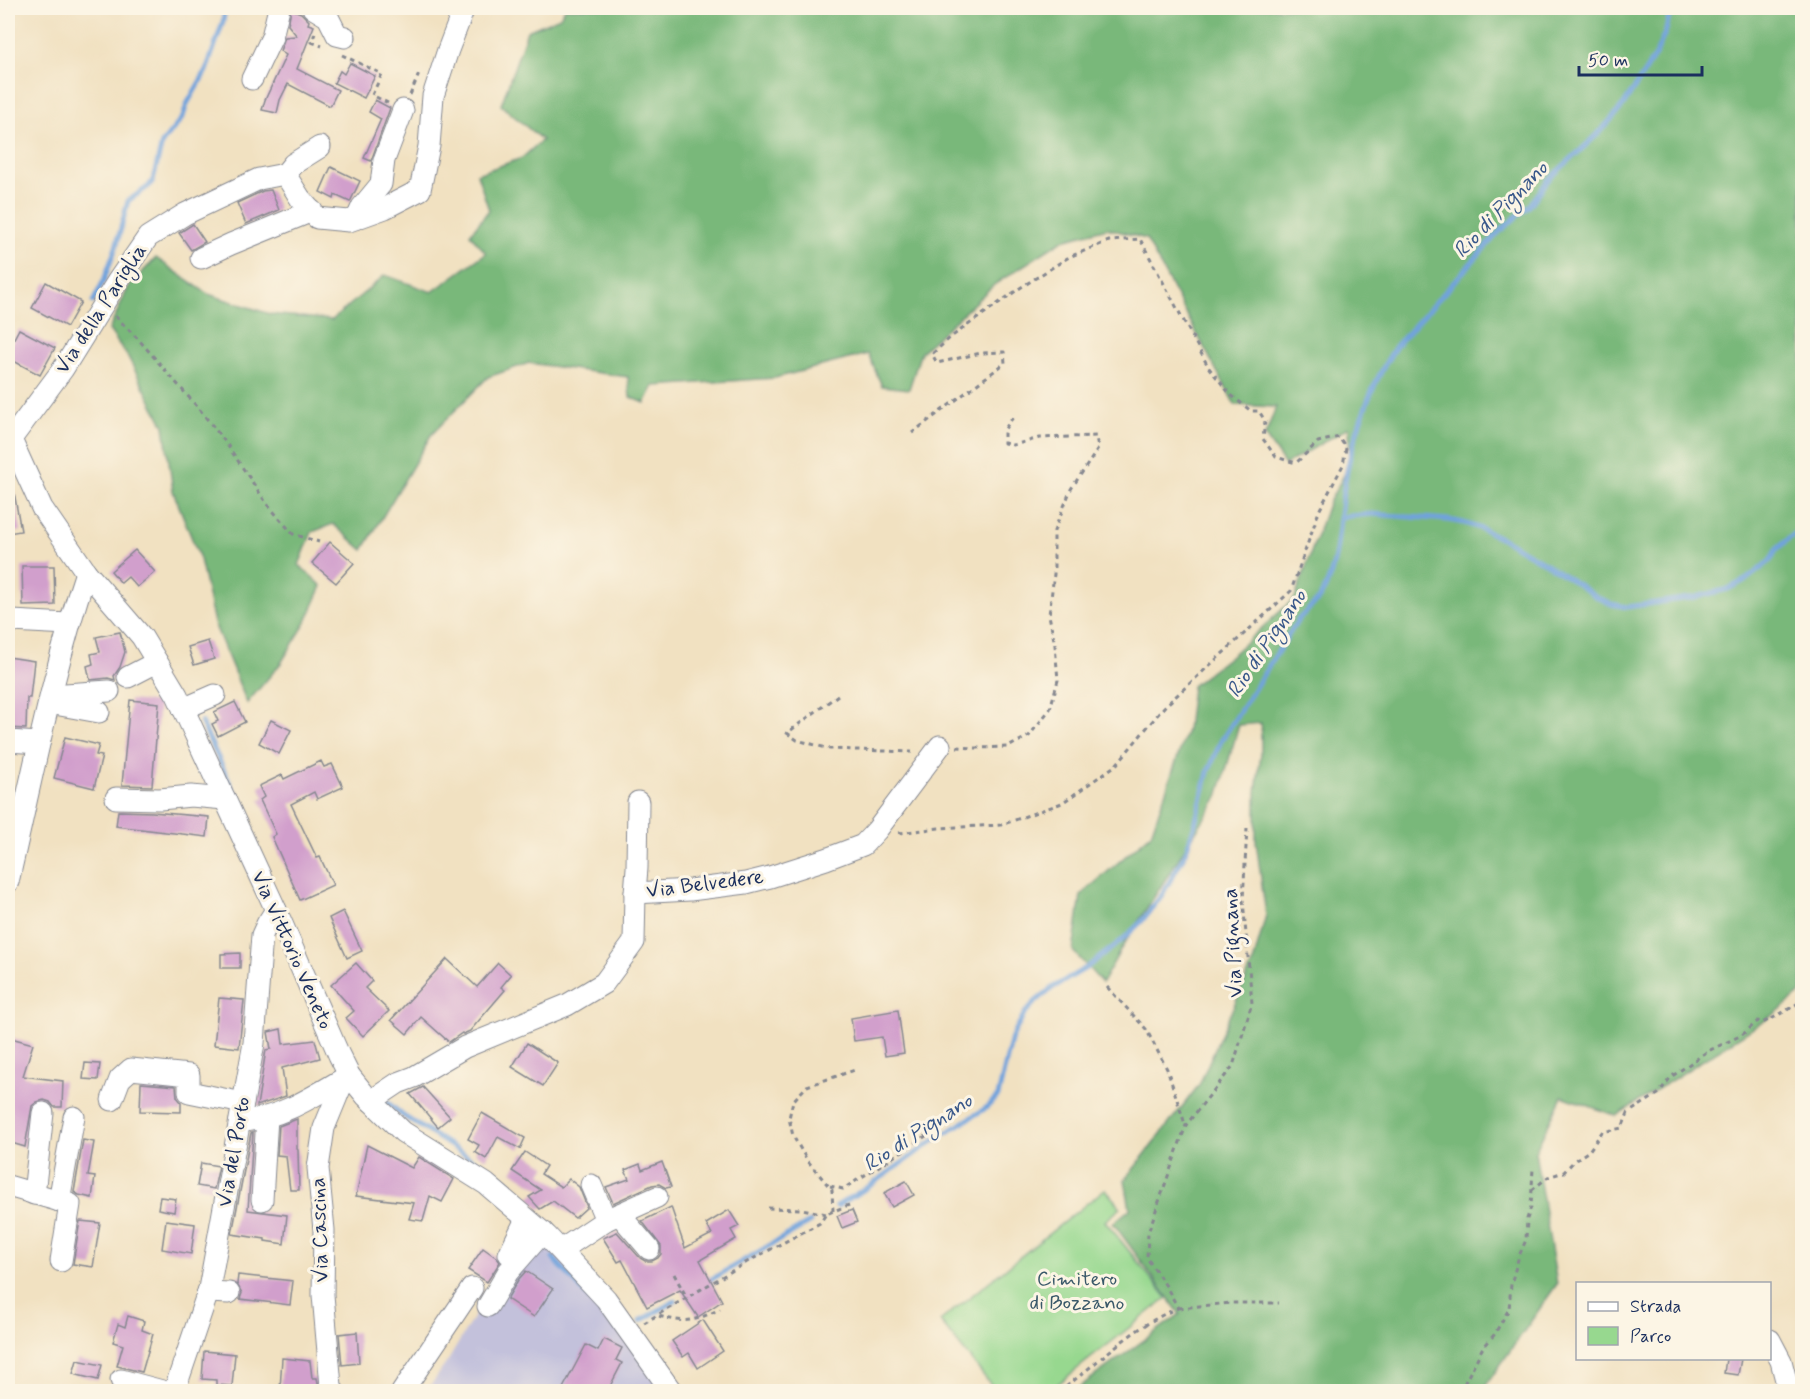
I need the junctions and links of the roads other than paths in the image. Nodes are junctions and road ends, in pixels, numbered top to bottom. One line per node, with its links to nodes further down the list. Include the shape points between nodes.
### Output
1 (279, 8): 5 (street, via 272,37)
2 (313, 8): 4 (street, via 328,17)
3 (464, 8): 10 (street, via 433,96 420,190)
4 (338, 44)
5 (248, 76)
6 (404, 110): 10 (street, via 384,160 381,184)
7 (320, 147): 8 (street, via 293,164)
8 (285, 174): 9 (street); 12 (street, Via della Pariglia, via 259,179 185,214 148,237 63,369)
9 (312, 212): 10 (street, via 317,218); 11 (street)
10 (357, 218)
11 (201, 258)
12 (9, 436): 13 (street, Via Vittorio Veneto, via 42,508)
13 (86, 572): 15 (street); 16 (street, Via Vittorio Veneto, via 142,637)
14 (8, 622): 15 (street)
15 (68, 624): 19 (street)
16 (157, 662): 17 (street); 25 (street, Via Vittorio Veneto, via 196,704)
17 (128, 677)
18 (109, 691): 19 (street)
19 (50, 699): 20 (street); 22 (street)
20 (99, 712)
21 (8, 741): 22 (street)
22 (39, 742): 27 (street)
23 (940, 746): 30 (street, Via Belvedere, via 863,844 746,883)
24 (116, 798): 25 (street, via 191,796)
25 (225, 800): 31 (street, Via Vittorio Veneto)
26 (638, 802): 30 (street)
27 (13, 829): 28 (street)
28 (10, 858): 29 (street)
29 (8, 882)
30 (635, 893): 34 (street, Via Belvedere, via 634,942 604,983 567,1005 465,1047)
31 (276, 910): 32 (street, Via Vittorio Veneto); 35 (street, Via del Porto, via 262,935 254,1043)
32 (349, 1075): 34 (street, Via Vittorio Veneto); 38 (street, via 315,1096); 59 (street, Via Cascina, via 324,1128 318,1168 324,1230 322,1295)
33 (112, 1100): 35 (street, via 120,1078 131,1069 189,1075 189,1092)
34 (371, 1101): 46 (street, Via Vittorio Veneto, via 403,1132 486,1184)
35 (241, 1112): 38 (street, via 256,1121); 52 (street, Via del Porto)
36 (43, 1113): 41 (street)
37 (74, 1117): 44 (street)
38 (267, 1117): 43 (street)
39 (591, 1185): 45 (street)
40 (8, 1186): 41 (street)
41 (34, 1194): 44 (street)
42 (657, 1197): 45 (street)
43 (262, 1200)
44 (59, 1201): 50 (street, via 70,1204)
45 (613, 1217): 47 (street); 48 (street)
46 (534, 1226): 48 (street, Via Vittorio Veneto); 49 (street); 54 (street)
47 (649, 1249)
48 (561, 1250): 61 (street, Via Vittorio Veneto, via 606,1299)
49 (508, 1254)
50 (62, 1261)
51 (472, 1288): 60 (street)
52 (208, 1292): 53 (street); 58 (street, Via del Porto)
53 (229, 1293)
54 (488, 1306)
55 (1771, 1342): 62 (street)
56 (121, 1380): 57 (street)
57 (166, 1392)
58 (174, 1392)
59 (334, 1392)
60 (402, 1392)
61 (672, 1392)
62 (1789, 1392)

